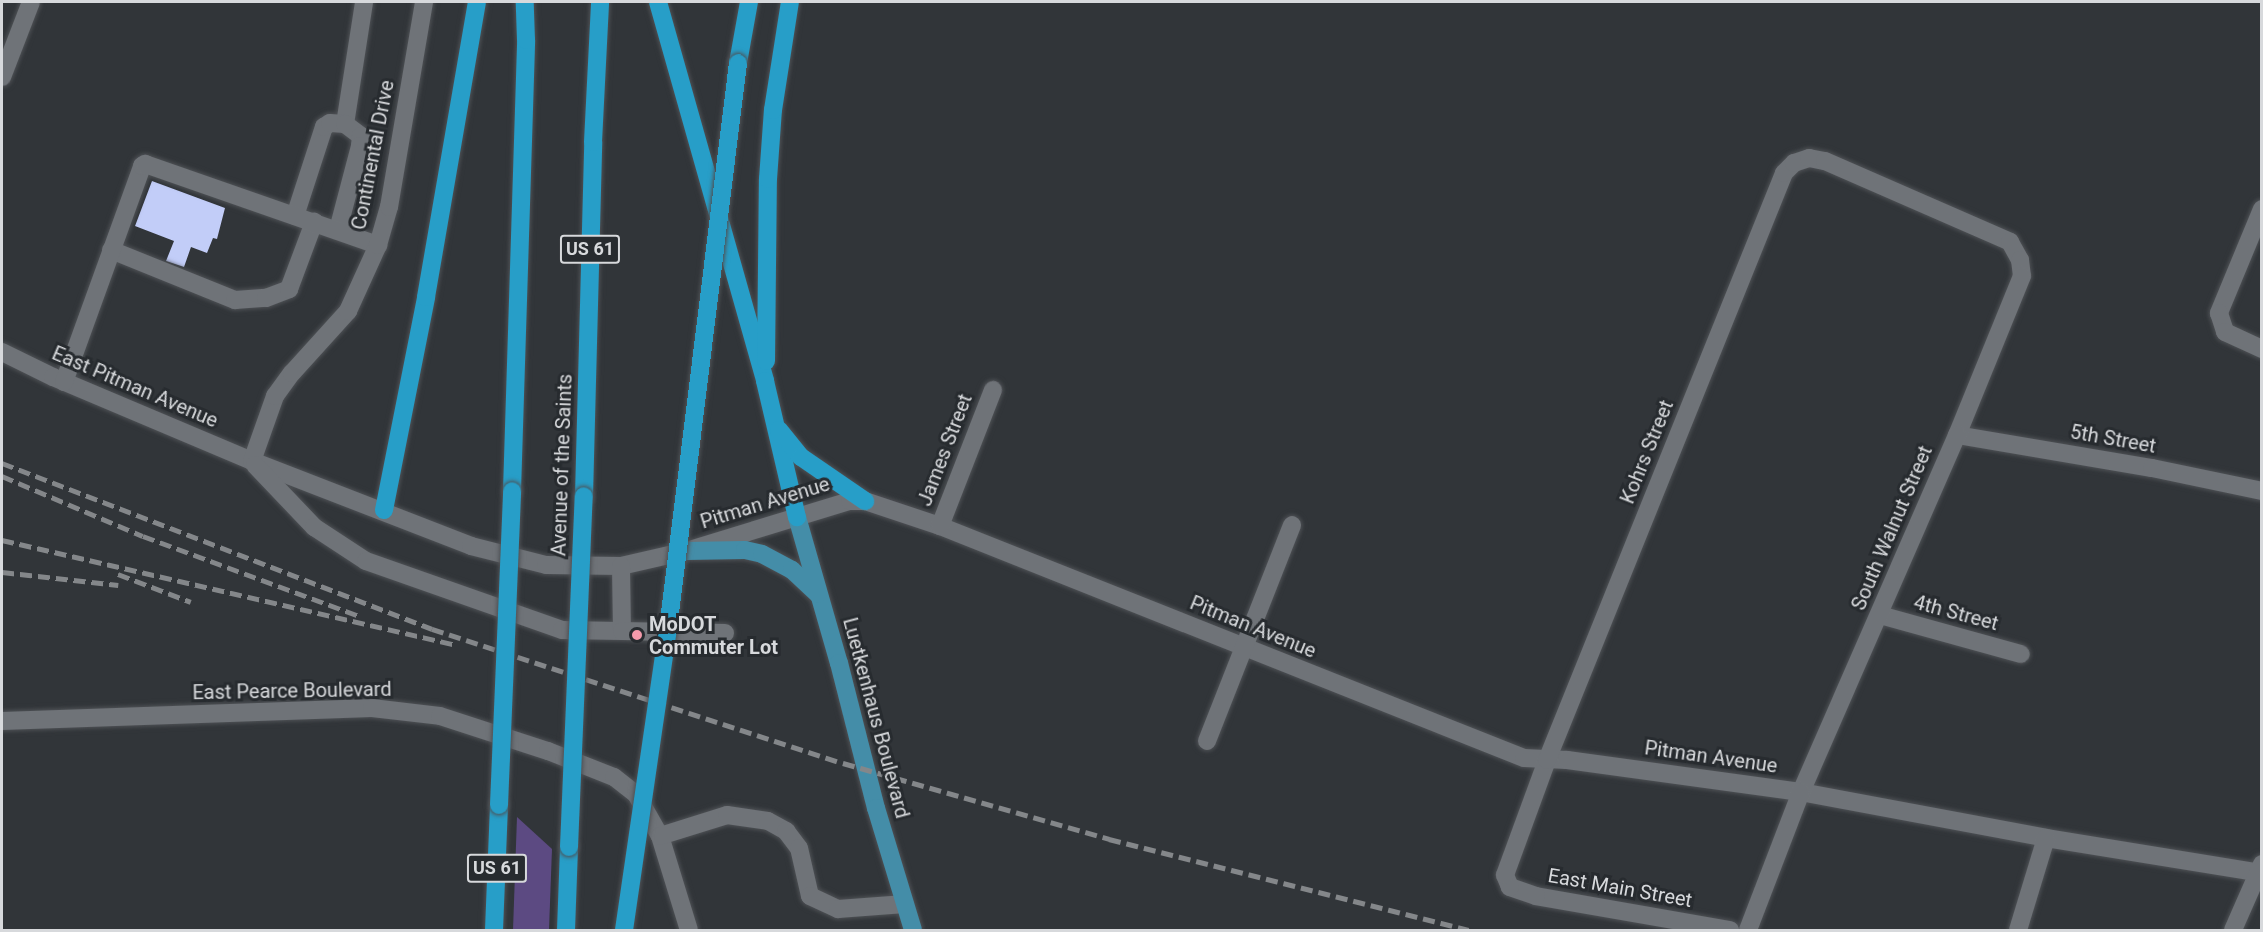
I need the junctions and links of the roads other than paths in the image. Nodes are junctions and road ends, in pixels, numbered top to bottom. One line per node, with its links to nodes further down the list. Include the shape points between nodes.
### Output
1 (31, 2): 10 (street)
2 (364, 2): 12 (street)
3 (424, 2): 18 (street, Continental Drive, via 389,207)
4 (477, 2): 30 (highway)
5 (525, 2): 52 (highway, US 61, bridge, via 512,491)
6 (600, 2): 53 (highway, Avenue of the Saints / US 61, bridge)
7 (658, 2): 22 (highway)
8 (749, 2): 54 (highway, bridge, via 738,63 669,621)
9 (790, 2): 22 (highway, via 771,133)
10 (5, 57): 11 (street)
11 (2, 77)
12 (345, 124): 15 (street, via 330,123 324,127); 17 (street, via 361,136)
13 (1911, 199): 26 (street, South Walnut Street, via 2010,242 2020,260 2022,276); 44 (street, Kohrs Street, via 1825,161 1809,158 1794,163 1784,173)
14 (2262, 209): 20 (street, via 2219,312 2225,332)
15 (295, 216): 16 (street); 19 (street, via 145,164 139,168)
16 (314, 222): 17 (street); 19 (street, via 289,289 266,298 235,300)
17 (338, 230): 18 (street)
18 (378, 245): 27 (street, Continental Drive, via 348,311 274,396)
19 (111, 250): 23 (street)
20 (2262, 349)
21 (2, 352): 23 (street, East Pitman Avenue)
22 (765, 381): 25 (highway)
23 (64, 382): 27 (street, East Pitman Avenue)
24 (993, 390): 33 (street, James Street)
25 (776, 425): 29 (highway, via 801,457); 31 (highway)
26 (1956, 435): 28 (street, 5th Street); 37 (street, South Walnut Street)
27 (252, 461): 30 (street, Pitman Avenue); 38 (street, via 314,527 366,561 562,630)
28 (2262, 491)
29 (864, 501): 31 (street, Pitman Avenue, via 850,501); 33 (street, Pitman Avenue)
30 (384, 510): 35 (street, Pitman Avenue, via 471,546 546,565)
31 (797, 516): 34 (street, Pitman Avenue); 36 (main road, Luetkenhaus Boulevard)
32 (1292, 525): 40 (street)
33 (940, 526): 40 (street, Pitman Avenue)
34 (686, 551): 35 (street, Pitman Avenue); 36 (main road, via 745,550 762,554 792,570)
35 (621, 566): 38 (street)
36 (820, 595): 50 (main road, Luetkenhaus Boulevard)
37 (1880, 615): 41 (street, 4th Street); 45 (street, South Walnut Street)
38 (622, 631): 39 (street)
39 (725, 633)
40 (1242, 647): 43 (street); 44 (street, Pitman Avenue, via 1524,758)
41 (2021, 654)
42 (2, 721): 46 (street, East Pearce Boulevard, via 372,708 440,717 548,751 614,777 636,794)
43 (1207, 741)
44 (1547, 760): 45 (street, Pitman Avenue); 49 (street, Kohrs Street, via 1507,867)
45 (1802, 792): 47 (street, Pitman Avenue); 57 (street, South Walnut Street)
46 (660, 836): 50 (street, via 727,815 768,821 786,831 799,848 810,896 838,909); 55 (street, East Pearce Boulevard)
47 (2046, 838): 48 (street, Pitman Avenue); 58 (street)
48 (2260, 870): 59 (street)
49 (1506, 880): 56 (street, East Main Street, via 1518,891 1536,896)
50 (905, 904): 51 (main road, Luetkenhaus Boulevard)
51 (914, 928)
52 (494, 930)
53 (566, 930)
54 (624, 930)
55 (689, 930)
56 (1730, 930)
57 (1748, 930)
58 (2018, 930)
59 (2233, 930)

